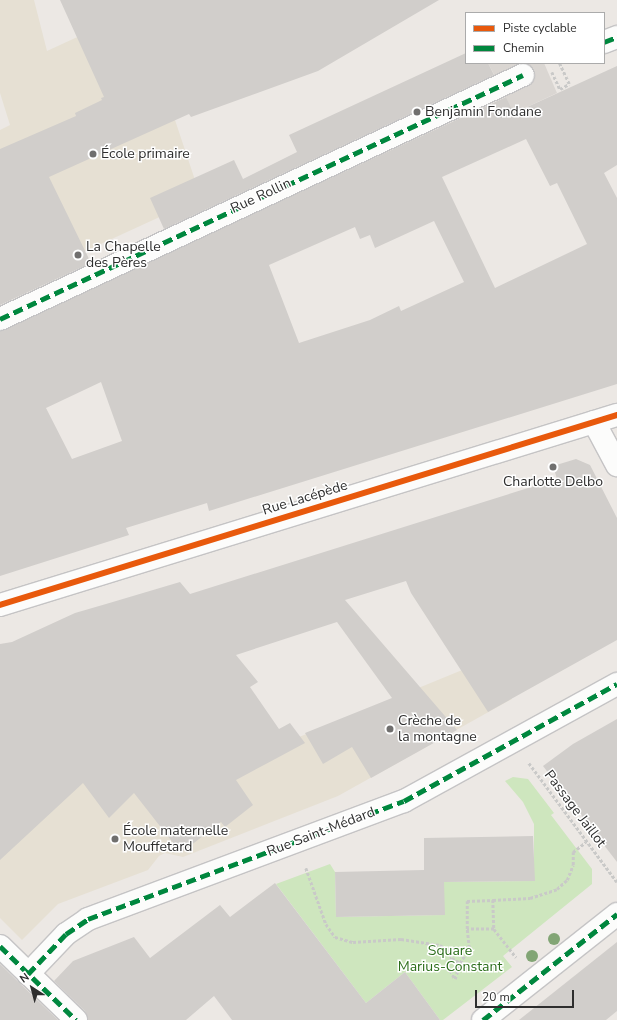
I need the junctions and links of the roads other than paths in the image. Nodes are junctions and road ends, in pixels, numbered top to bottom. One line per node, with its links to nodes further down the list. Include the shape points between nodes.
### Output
1 (617, 37): 2 (street)
2 (605, 42)
3 (523, 75): 4 (street, Rue Rollin)
4 (0, 319)
5 (617, 415): 6 (street, Rue Lacépède)
6 (594, 422): 7 (street); 8 (street, Rue Lacépède)
7 (617, 465)
8 (0, 605)
9 (617, 684): 12 (street, Rue Saint-Médard, via 404,801 88,919 66,934)
10 (617, 914): 14 (street)
11 (0, 946): 12 (street)
12 (28, 974): 13 (street)
13 (76, 1020)
14 (483, 1020)

